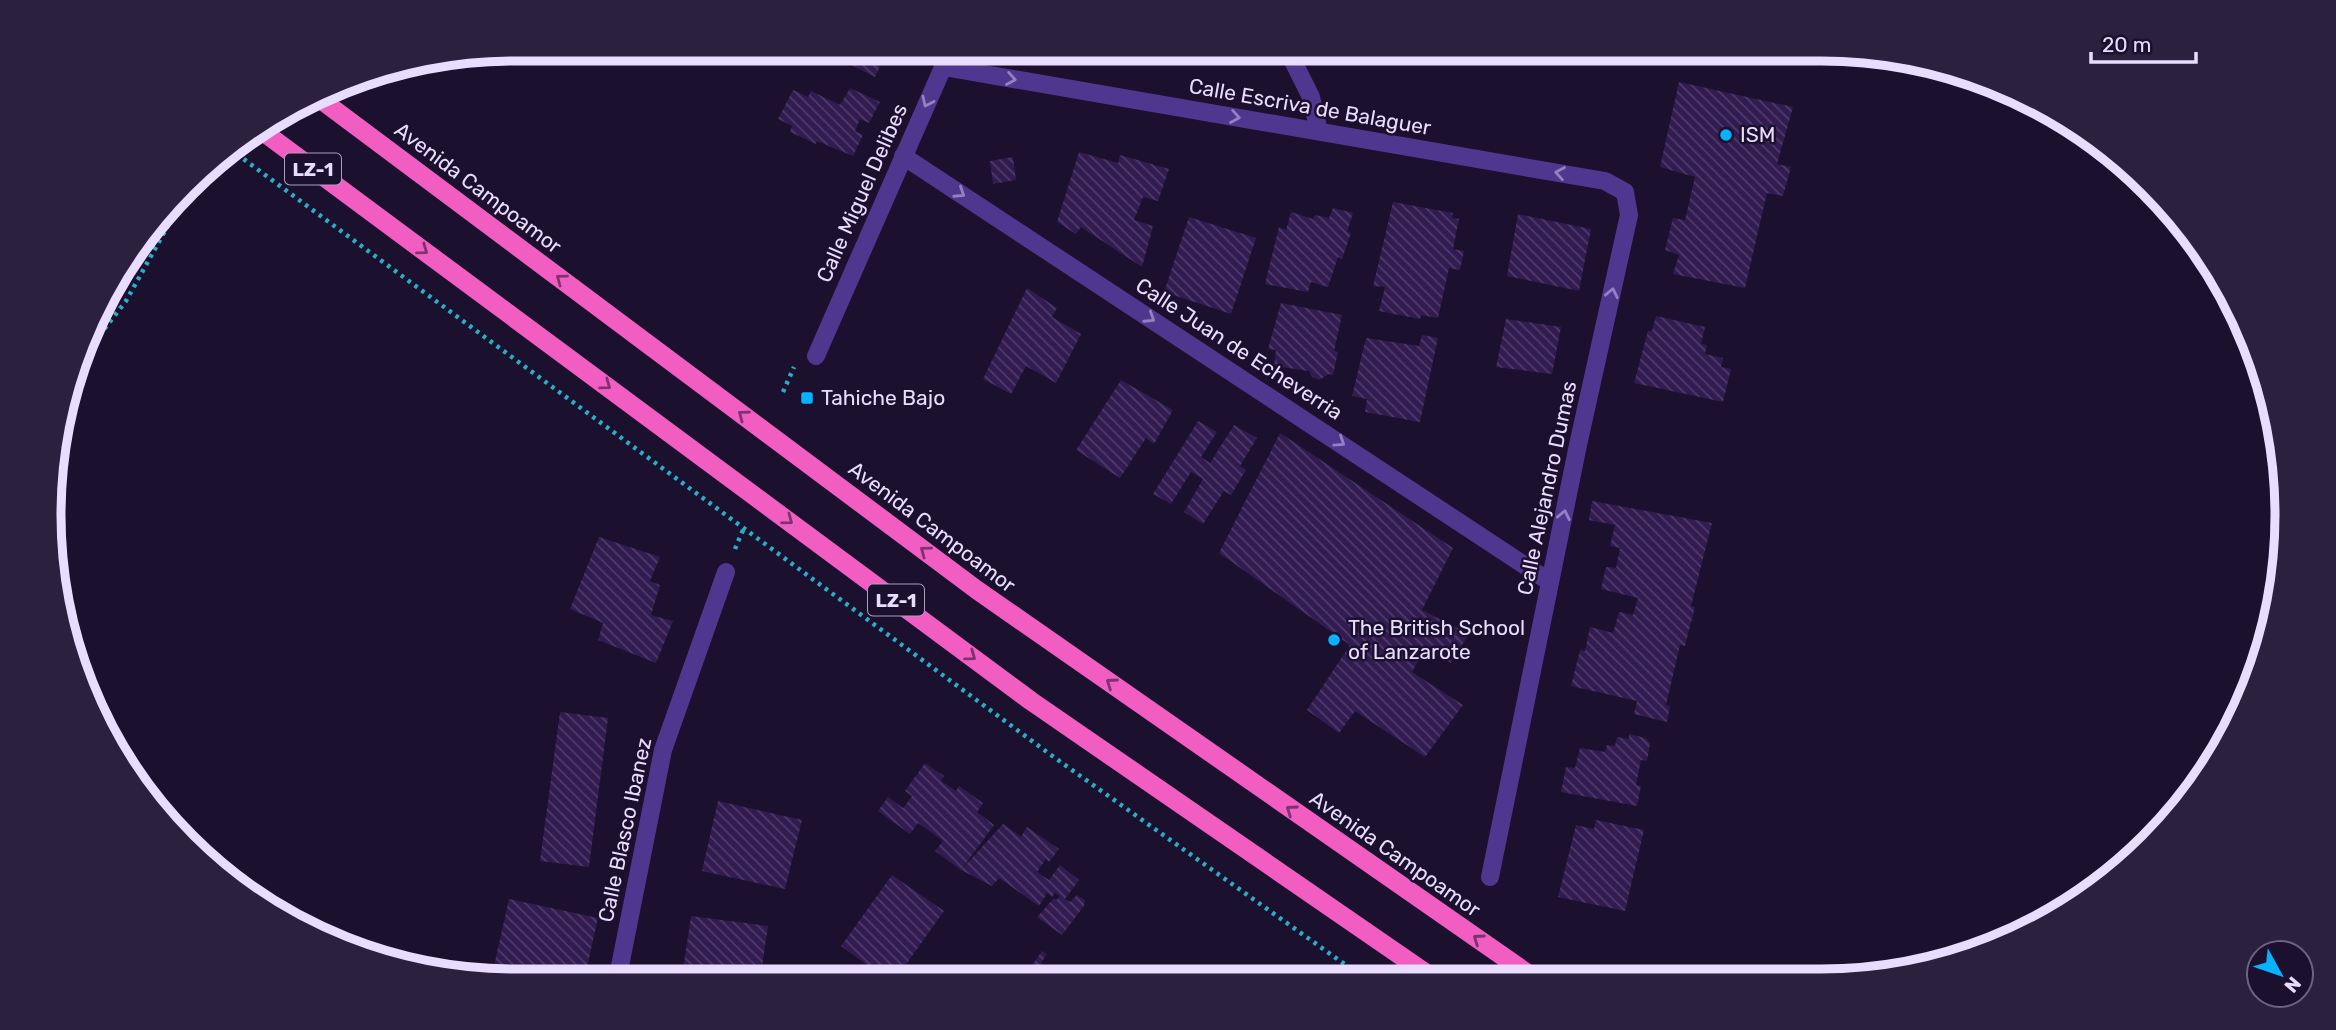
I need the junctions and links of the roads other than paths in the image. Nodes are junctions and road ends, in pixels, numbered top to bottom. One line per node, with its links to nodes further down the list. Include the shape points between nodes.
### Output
1 (946, 61): 3 (street, Calle Miguel Delibes)
2 (1293, 61): 5 (street, via 1311,97)
3 (943, 67): 5 (street, Calle Escriva de Balaguer, one-way to 5); 7 (street, Calle Miguel Delibes, one-way to 7)
4 (325, 103): 15 (highway, Avenida Campoamor / LZ-1, one-way to 4, via 977,590)
5 (1319, 131): 8 (street, Calle Escriva de Balaguer, one-way to 5, via 1605,181)
6 (268, 135): 14 (highway, LZ-1, one-way to 14, via 1031,701)
7 (903, 156): 9 (street, Calle Miguel Delibes); 11 (street, Calle Juan de Echeverria, one-way to 11)
8 (1625, 192): 11 (street, Calle Alejandro Dumas, one-way to 8, via 1629,215)
9 (816, 356)
10 (726, 572): 13 (street, Calle Blasco Ibanez, via 663,750)
11 (1550, 582): 12 (street, Calle Alejandro Dumas)
12 (1490, 877)
13 (619, 969)
14 (1420, 969)
15 (1521, 969)

